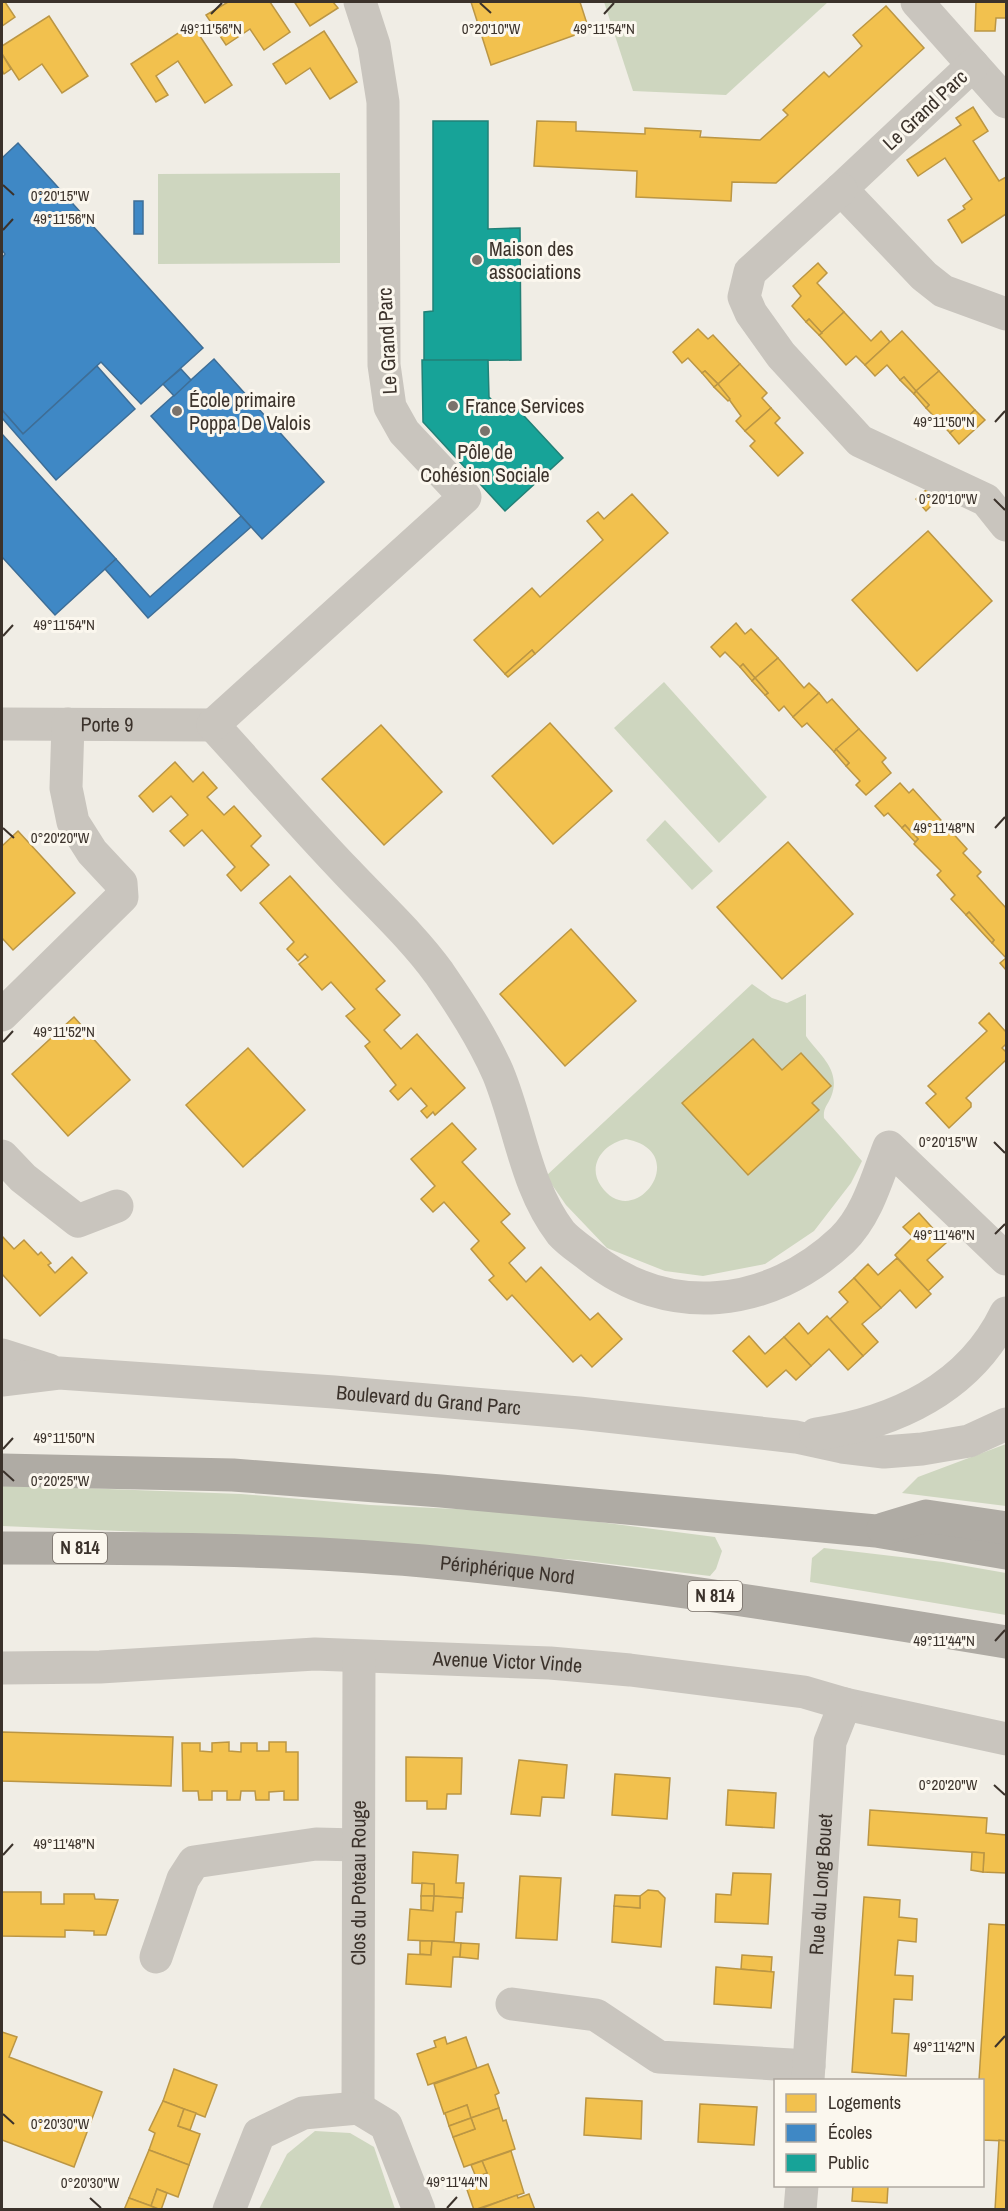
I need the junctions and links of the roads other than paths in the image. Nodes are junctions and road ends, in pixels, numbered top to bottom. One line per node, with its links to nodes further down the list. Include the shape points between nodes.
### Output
1 (360, 2): 10 (street, Le Grand Parc, via 374,45 382,102 384,365 390,407 404,432 465,497)
2 (917, 2): 3 (street, Le Grand Parc)
3 (973, 65): 4 (street); 5 (street, Le Grand Parc)
4 (1006, 102)
5 (842, 189): 6 (street, via 943,291); 7 (street, Le Grand Parc, via 750,272 744,297 751,313 781,355 860,441 986,500)
6 (1006, 314)
7 (1006, 525)
8 (2, 724): 9 (street, Porte 9)
9 (68, 724): 10 (street, Porte 9); 11 (street, via 66,788 73,822 92,852 121,883 122,897)
10 (213, 724): 14 (street, via 430,961 471,1020 498,1074 540,1198 562,1234 603,1267 628,1282 681,1297 733,1297 785,1280 843,1239 861,1215 889,1147)
11 (2, 1015)
12 (2, 1156): 13 (street, via 23,1178 78,1221)
13 (117, 1206)
14 (1006, 1260)
15 (1006, 1313): 20 (street, Boulevard du Grand Parc, via 978,1358 951,1382 912,1407 874,1423)
16 (2, 1355): 17 (street, Boulevard du Grand Parc)
17 (59, 1373): 18 (street, Boulevard du Grand Parc); 20 (street, Boulevard du Grand Parc, via 579,1413)
18 (2, 1380)
19 (1006, 1424): 20 (street, Boulevard du Grand Parc, via 969,1441 884,1452)
20 (796, 1437)
21 (2, 1470): 23 (highway, via 233,1475)
22 (1006, 1527): 23 (highway, via 926,1516)
23 (876, 1532): 25 (highway)
24 (2, 1548): 26 (highway, Périphérique Nord / N 814, via 159,1548 422,1561 759,1601)
25 (1006, 1553)
26 (1006, 1642)
27 (359, 1657): 28 (street, Avenue Victor Vinde, via 315,1654 100,1667); 29 (street, Avenue Victor Vinde, via 550,1663 630,1670 804,1692); 31 (street, Clos du Poteau Rouge)
28 (2, 1668)
29 (845, 1704): 30 (street, Avenue Victor Vinde); 34 (street, Rue du Long Bouet, via 830,1742)
30 (1006, 1739)
31 (358, 1845): 32 (street, via 316,1844 194,1862 183,1879); 35 (street, Clos du Poteau Rouge)
32 (156, 1957)
33 (512, 2004): 34 (street, Rue du Long Bouet, via 596,2015 659,2057)
34 (809, 2073)
35 (358, 2108): 37 (street, via 303,2113 259,2134); 38 (street, via 386,2125)
36 (802, 2187): 39 (street)
37 (230, 2210)
38 (419, 2210)
39 (800, 2210)

